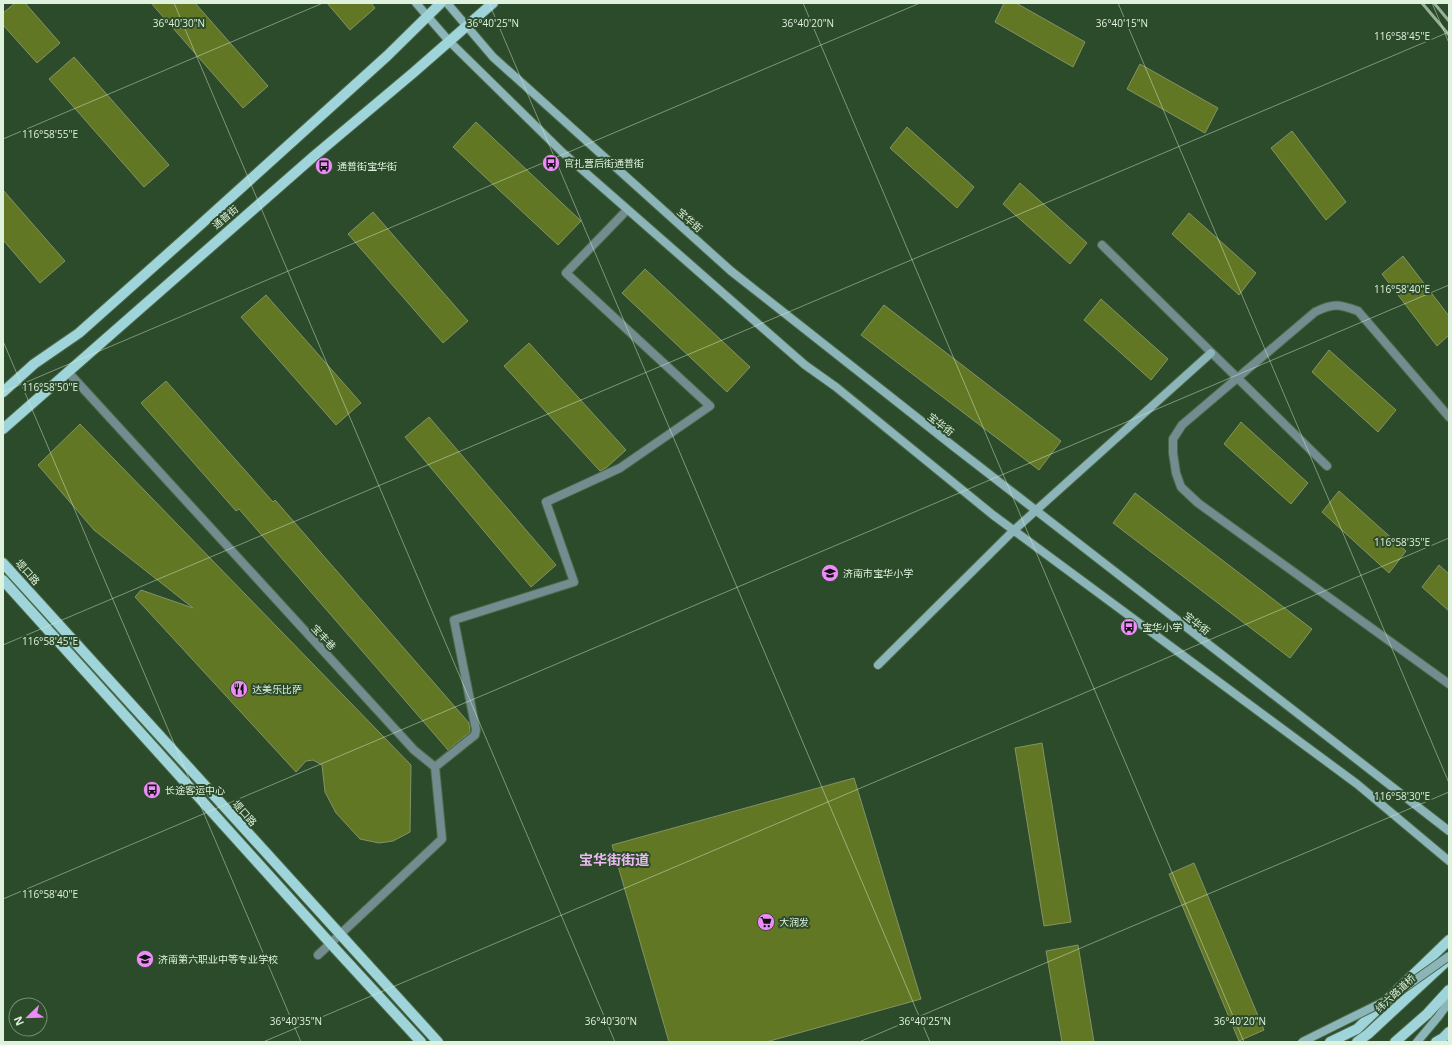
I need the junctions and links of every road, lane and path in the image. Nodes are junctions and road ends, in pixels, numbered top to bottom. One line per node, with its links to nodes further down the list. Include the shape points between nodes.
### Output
1 (416, 3): 5 (main road)
2 (442, 3): 5 (main road, 通普街)
3 (447, 3): 6 (main road, 宝华街)
4 (493, 3): 6 (main road, 通普街)
5 (428, 16): 7 (main road); 13 (main road, 通普街, via 387,56 85,328 34,364)
6 (466, 26): 7 (main road, 通普街); 17 (main road, 宝华街, via 493,57 731,271)
7 (449, 41): 8 (main road, via 562,152); 11 (main road, 通普街)
8 (627, 210): 18 (main road, via 805,365 836,387); 23 (street, via 566,273 710,406 620,468 546,502 574,582 454,620 476,730 475,735)
9 (1102, 245): 10 (street)
10 (1211, 354): 12 (street); 17 (main road)
11 (68, 372): 15 (main road, 通普街); 23 (street, 宝丰巷, via 414,750)
12 (1237, 379): 14 (street, via 1315,312 1328,306 1341,305 1358,311); 16 (street); 22 (street, via 1182,425 1173,439 1176,473 1181,487 1198,503)
13 (3, 392)
14 (1449, 417)
15 (3, 429)
16 (1327, 466)
17 (1036, 510): 18 (main road); 24 (main road, 宝华街)
18 (1013, 530): 21 (main road); 25 (main road, via 1357,784)
19 (3, 563): 26 (main road, 堤口路)
20 (3, 580): 28 (main road)
21 (878, 665)
22 (1449, 684)
23 (435, 767): 26 (street, via 442,839)
24 (1449, 830)
25 (1449, 861)
26 (340, 935): 28 (street); 36 (main road, 堤口路)
27 (1449, 940): 38 (main road, via 1357,1029)
28 (330, 943): 29 (street); 35 (main road)
29 (318, 955)
30 (1449, 956): 37 (main road, bridge, via 1387,1000)
31 (1449, 960): 39 (main road, 纬六路道桥)
32 (1449, 990): 40 (main road, via 1427,1014)
33 (1449, 1002): 41 (main road)
34 (1449, 1032): 42 (main road)
35 (421, 1042)
36 (438, 1042)
37 (1302, 1042)
38 (1330, 1042)
39 (1357, 1042)
40 (1394, 1042)
41 (1417, 1042)
42 (1436, 1042)

